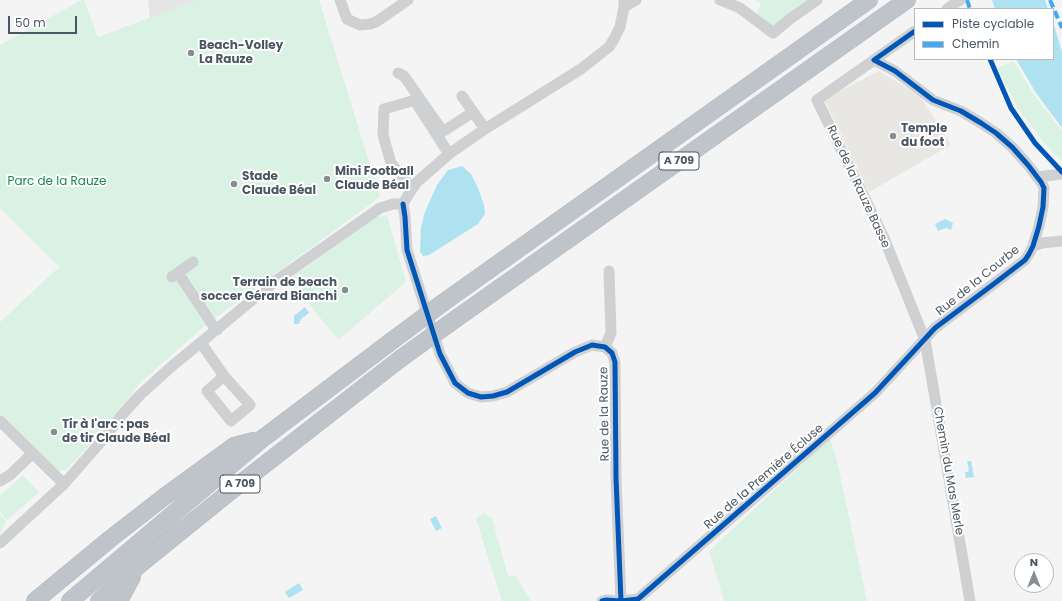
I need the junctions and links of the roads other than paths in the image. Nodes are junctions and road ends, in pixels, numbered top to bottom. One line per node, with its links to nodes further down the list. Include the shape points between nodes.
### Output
1 (340, 0): 2 (street, via 347,19 360,25 376,22)
2 (408, 0)
3 (636, 0): 9 (street)
4 (720, 0): 5 (street, via 740,8 773,33)
5 (817, 0)
6 (870, 0): 32 (highway, A 709, bridge, via 444,302)
7 (907, 0): 37 (highway, A 709, bridge, via 400,359)
8 (960, 0): 10 (street)
9 (624, 4): 16 (street, via 620,27 614,39 601,53 581,69)
10 (948, 8)
11 (914, 32): 12 (street)
12 (874, 60): 19 (street, Rue de la Courbe, via 895,71 933,100 961,111 996,133 1012,147); 27 (street, Rue de la Rauze Basse, via 817,100 884,238)
13 (398, 73): 15 (street, via 404,76 444,131)
14 (462, 96): 15 (street)
15 (473, 112): 16 (street)
16 (485, 129): 17 (street)
17 (449, 154): 20 (street); 20 (street, via 415,101 384,110 383,135 391,163)
18 (1062, 174): 19 (street)
19 (1037, 177): 23 (street, Rue de la Courbe, via 1044,188 1043,207)
20 (412, 189): 21 (street)
21 (403, 204): 26 (street, via 380,208 274,282); 29 (street, via 407,250 440,354 455,383 468,393 481,397 507,392 575,352 592,345)
22 (1062, 241): 23 (street)
23 (1033, 246): 27 (street, Rue de la Courbe, via 1025,260 935,328)
24 (192, 262): 26 (street, via 175,275)
25 (609, 271): 29 (street, via 611,333)
26 (217, 330): 28 (street)
27 (925, 340): 43 (street, Rue de la Première Écluse, via 875,393 638,599); 44 (street, Chemin du Mas Merle)
28 (201, 343): 30 (street); 35 (street, via 140,395)
29 (605, 346): 43 (street, Rue de la Rauze, via 612,353 615,362)
30 (224, 376)
31 (0, 421): 33 (street)
32 (262, 439): 38 (highway, via 234,446 110,539); 39 (highway, A 709)
33 (33, 453): 34 (street, via 10,475); 35 (street)
34 (1, 478)
35 (64, 484): 36 (street)
36 (0, 543)
37 (138, 566): 40 (highway, A 709); 41 (highway)
38 (35, 601)
39 (70, 601)
40 (99, 601)
41 (119, 601)
42 (602, 601): 43 (street, Rue de la Première Écluse)
43 (621, 601)
44 (970, 601)

